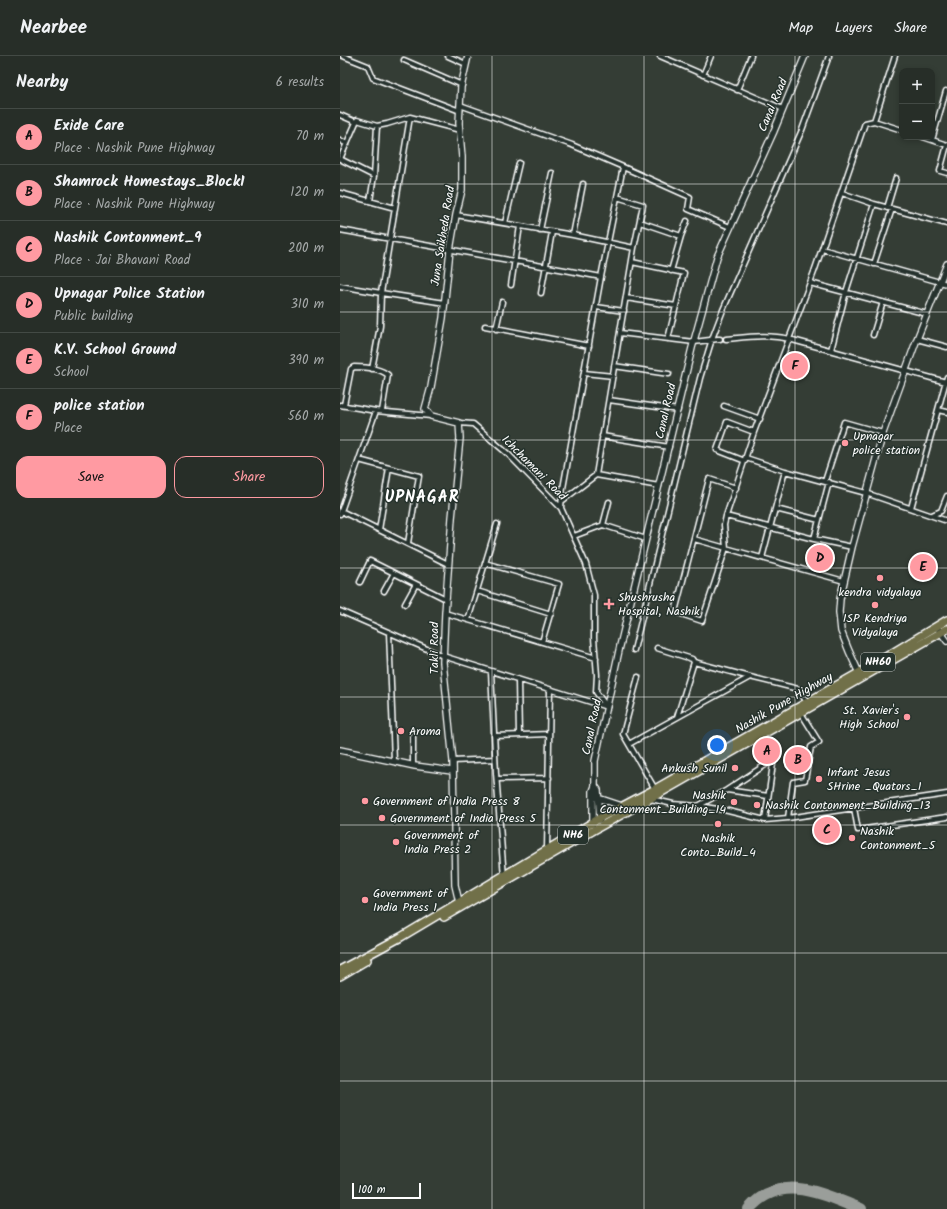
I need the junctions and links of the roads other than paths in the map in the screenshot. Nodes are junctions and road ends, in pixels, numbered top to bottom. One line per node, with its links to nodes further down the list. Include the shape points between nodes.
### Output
1 (343, 56): 16 (street, via 368,66 373,78)
2 (448, 56): 11 (street)
3 (468, 56): 11 (street, Juna Saikheda Road)
4 (660, 56): 12 (street)
5 (711, 56): 12 (street)
6 (750, 56): 14 (street)
7 (804, 56): 17 (street, Canal Road)
8 (829, 56): 91 (street, via 802,130)
9 (894, 56): 20 (street)
10 (404, 60): 13 (street)
11 (466, 64): 13 (street, Juna Saikheda Road)
12 (703, 75): 14 (street)
13 (462, 85): 16 (street, Juna Saikheda Road)
14 (737, 90): 17 (street)
15 (946, 91): 25 (street)
16 (460, 108): 24 (street, Juna Saikheda Road); 32 (street, via 572,145)
17 (783, 109): 51 (street, Canal Road)
18 (340, 115): 21 (street)
19 (410, 116): 22 (street); 24 (street); 43 (street)
20 (874, 121): 23 (street); 38 (street, via 865,123)
21 (356, 122): 22 (street, via 358,120); 28 (street)
22 (377, 126): 35 (street)
23 (899, 129)
24 (460, 130): 45 (street, Juna Saikheda Road, via 462,190)
25 (935, 130)
26 (340, 140): 28 (street)
27 (932, 140): 29 (street)
28 (347, 144): 30 (street)
29 (947, 145): 34 (street, via 940,171)
30 (340, 159): 35 (street)
31 (519, 163): 48 (street)
32 (623, 167): 40 (street); 51 (street, via 690,197 688,209)
33 (552, 173): 53 (street)
34 (947, 173)
35 (374, 176): 41 (street)
36 (896, 178): 44 (street)
37 (583, 184): 55 (street)
38 (842, 193): 42 (street); 60 (street)
39 (340, 194): 41 (street)
40 (616, 197): 47 (street, via 643,205); 58 (street)
41 (370, 201): 43 (street)
42 (874, 204): 44 (street); 62 (street)
43 (395, 208): 57 (street)
44 (890, 208): 49 (street); 65 (street)
45 (456, 215): 48 (street); 61 (street, Juna Saikheda Road)
46 (687, 220): 56 (street)
47 (640, 222): 56 (street); 59 (street)
48 (505, 224): 50 (street)
49 (947, 224)
50 (520, 226): 53 (street); 63 (street)
51 (730, 228): 96 (street, Canal Road, via 717,256)
52 (340, 230): 57 (street)
53 (540, 230): 54 (street)
54 (552, 232): 55 (street); 67 (street)
55 (573, 235): 58 (street)
56 (681, 236): 68 (street)
57 (390, 239): 61 (street); 77 (street)
58 (608, 243): 59 (street); 69 (street)
59 (634, 248): 64 (street)
60 (822, 249): 62 (street); 71 (street)
61 (450, 250): 63 (street); 81 (street, Juna Saikheda Road)
62 (857, 259): 65 (street); 76 (street)
63 (515, 261): 67 (street); 73 (street)
64 (632, 262): 68 (street); 78 (street)
65 (874, 264): 70 (street)
66 (947, 264): 70 (street)
67 (546, 267): 69 (street); 75 (street)
68 (671, 271): 82 (street, via 684,274)
69 (601, 277): 83 (street)
70 (940, 282): 72 (street); 85 (street)
71 (810, 283): 76 (street); 94 (street)
72 (947, 284)
73 (511, 285)
74 (340, 286): 77 (street)
75 (541, 292)
76 (846, 292): 80 (street); 99 (street)
77 (381, 293): 81 (street); 101 (street, via 380,326)
78 (626, 298): 82 (street); 84 (street)
79 (502, 302): 87 (street)
80 (883, 302): 85 (street); 89 (street)
81 (445, 303): 115 (street, Juna Saikheda Road, via 425,409)
82 (676, 306): 90 (street)
83 (596, 307): 84 (street); 97 (street)
84 (624, 311): 88 (street)
85 (927, 314): 95 (street)
86 (485, 326): 87 (street)
87 (496, 328): 97 (street)
88 (620, 332): 90 (street); 100 (street)
89 (873, 335)
90 (668, 339): 96 (street)
91 (712, 339): 92 (street); 96 (street); 174 (street, via 700,378)
92 (720, 339)
93 (726, 339): 94 (street, via 766,336)
94 (789, 339): 99 (street); 116 (street)
95 (917, 339): 98 (street); 102 (street)
96 (694, 342): 111 (street, Canal Road)
97 (589, 346): 103 (street)
98 (947, 347)
99 (831, 350): 102 (street)
100 (614, 366): 104 (street); 105 (street)
101 (372, 369): 108 (street, via 351,369); 113 (street, via 388,375)
102 (905, 371): 106 (street); 119 (street)
103 (584, 373): 105 (street); 132 (street)
104 (669, 374)
105 (613, 376): 107 (street)
106 (946, 379): 112 (street)
107 (608, 400): 111 (street); 120 (street)
108 (342, 405): 110 (street)
109 (724, 406): 116 (street)
110 (376, 410): 113 (street); 122 (street)
111 (678, 410): 121 (street, Canal Road)
112 (938, 410): 114 (street); 135 (street)
113 (382, 411): 115 (street)
114 (947, 412)
115 (431, 416): 117 (street)
116 (760, 419): 118 (street)
117 (459, 423): 134 (street, Ichchamani Road, via 473,424 508,454); 155 (street, Takli Road, via 460,438)
118 (754, 432): 123 (street); 123 (street, via 727,422 717,450)
119 (882, 433): 127 (street, via 844,422); 130 (street)
120 (602, 436): 121 (street); 126 (street)
121 (669, 447): 128 (street, Canal Road)
122 (359, 460): 124 (street); 137 (street)
123 (745, 460): 125 (street); 129 (street)
124 (389, 468): 145 (street); 150 (street, via 419,476)
125 (785, 471): 127 (street); 136 (street)
126 (596, 475): 128 (street); 132 (street)
127 (827, 482): 130 (street); 140 (street)
128 (659, 486): 147 (street, Canal Road)
129 (736, 488): 139 (street); 148 (street, via 709,480)
130 (866, 493): 135 (street); 152 (street)
131 (947, 496): 138 (street, via 942,511)
132 (562, 501): 134 (street)
133 (609, 502): 143 (street)
134 (561, 508): 146 (street, Ichchamani Road)
135 (911, 508): 138 (street)
136 (776, 509): 140 (street); 144 (street)
137 (340, 512): 145 (street)
138 (932, 515): 141 (street)
139 (726, 516): 144 (street); 151 (street)
140 (819, 520): 149 (street)
141 (947, 520)
142 (497, 524): 154 (street)
143 (604, 525): 146 (street); 147 (street)
144 (770, 527): 149 (street); 153 (street)
145 (379, 530): 150 (street)
146 (574, 536): 176 (street, Ichchamani Road, via 586,564 594,595)
147 (646, 539): 185 (street, Canal Road)
148 (694, 539): 151 (street); 151 (street, via 675,612 702,621)
149 (814, 539): 152 (street)
150 (408, 543): 155 (street)
151 (726, 548): 153 (street)
152 (852, 548): 157 (street)
153 (762, 558): 157 (street)
154 (485, 563): 160 (street); 166 (street, via 559,584)
155 (448, 564): 162 (street, Takli Road)
156 (394, 573): 158 (street, via 370,561); 159 (street); 161 (street)
157 (844, 581): 179 (street, via 839,612 841,631)
158 (360, 582)
159 (416, 584): 162 (street); 163 (street)
160 (477, 591): 166 (street); 167 (street)
161 (384, 592)
162 (446, 599): 165 (street, Takli Road)
163 (405, 604)
164 (340, 611): 170 (street)
165 (445, 612): 167 (street); 175 (street, Takli Road)
166 (551, 614): 172 (street)
167 (468, 620): 172 (street)
168 (947, 620): 169 (highway, Nashik Pune Highway / NH60)
169 (942, 630): 171 (street); 179 (highway, Nashik Pune Highway / NH60); 186 (highway, Nashik Pune Highway / NH60)
170 (388, 632): 175 (street); 195 (street)
171 (947, 641)
172 (542, 642): 176 (street)
173 (657, 648): 177 (street, via 692,659)
174 (634, 650)
175 (443, 656): 178 (street); 196 (street, Takli Road)
176 (596, 658): 185 (street, Ichchamani Road, via 596,692)
177 (694, 662): 180 (street); 187 (street)
178 (491, 672): 182 (street); 191 (street)
179 (860, 673): 184 (highway, Nashik Pune Highway / NH60)
180 (750, 677): 184 (street, via 798,689); 187 (street)
181 (638, 678): 192 (street, via 623,734)
182 (518, 680): 183 (street); 190 (street)
183 (550, 690): 185 (street); 188 (street)
184 (807, 702): 202 (highway, Nashik Pune Highway / NH6)
185 (607, 707): 201 (street, Canal Road, via 595,761)
186 (801, 713): 207 (highway, Nashik Pune Highway / NH60); 213 (street, via 819,742 810,747 805,780 793,782)
187 (677, 718): 192 (street)
188 (549, 734): 190 (street); 199 (street)
189 (413, 735): 197 (street)
190 (519, 735): 191 (street)
191 (494, 736): 194 (street)
192 (629, 744): 202 (street)
193 (340, 750): 195 (street)
194 (495, 759): 196 (street); 200 (street)
195 (394, 761): 197 (street)
196 (453, 761): 198 (street, Takli Road)
197 (413, 765): 198 (street)
198 (452, 771): 219 (street, Takli Road, via 455,885)
199 (549, 778): 200 (street); 217 (street)
200 (496, 779): 218 (street)
201 (595, 786): 206 (street, Canal Road); 215 (street, Canal Road)
202 (655, 789): 208 (highway, Nashik Pune Highway / NH6)
203 (727, 790): 205 (street); 205 (street, via 772,762); 209 (street)
204 (947, 794): 210 (street)
205 (768, 796): 214 (street)
206 (598, 798): 208 (street); 212 (street, Canal Road)
207 (649, 799): 209 (street); 216 (highway, Nashik Pune Highway / NH60)
208 (622, 806): 212 (highway, Nashik Pune Highway / NH6)
209 (698, 806): 214 (street)
210 (854, 808): 211 (street, via 858,830); 213 (street)
211 (947, 817)
212 (600, 818): 215 (highway, Nashik Pune Highway / NH6); 216 (street, Canal Road)
213 (788, 818): 214 (street)
214 (765, 820)
215 (593, 826): 216 (highway, Nashik Pune Highway / NH60); 217 (highway, Nashik Pune Highway / NH6); 218 (highway, Nashik Pune Highway / NH60)
216 (601, 826)
217 (547, 850): 218 (highway, Nashik Pune Highway / NH6)
218 (504, 878): 219 (highway, Nashik Pune Highway / NH6); 221 (highway, Nashik Pune Highway / NH60)
219 (459, 902): 220 (highway, Nashik Pune Highway / NH6)
220 (340, 970)
221 (340, 976)

